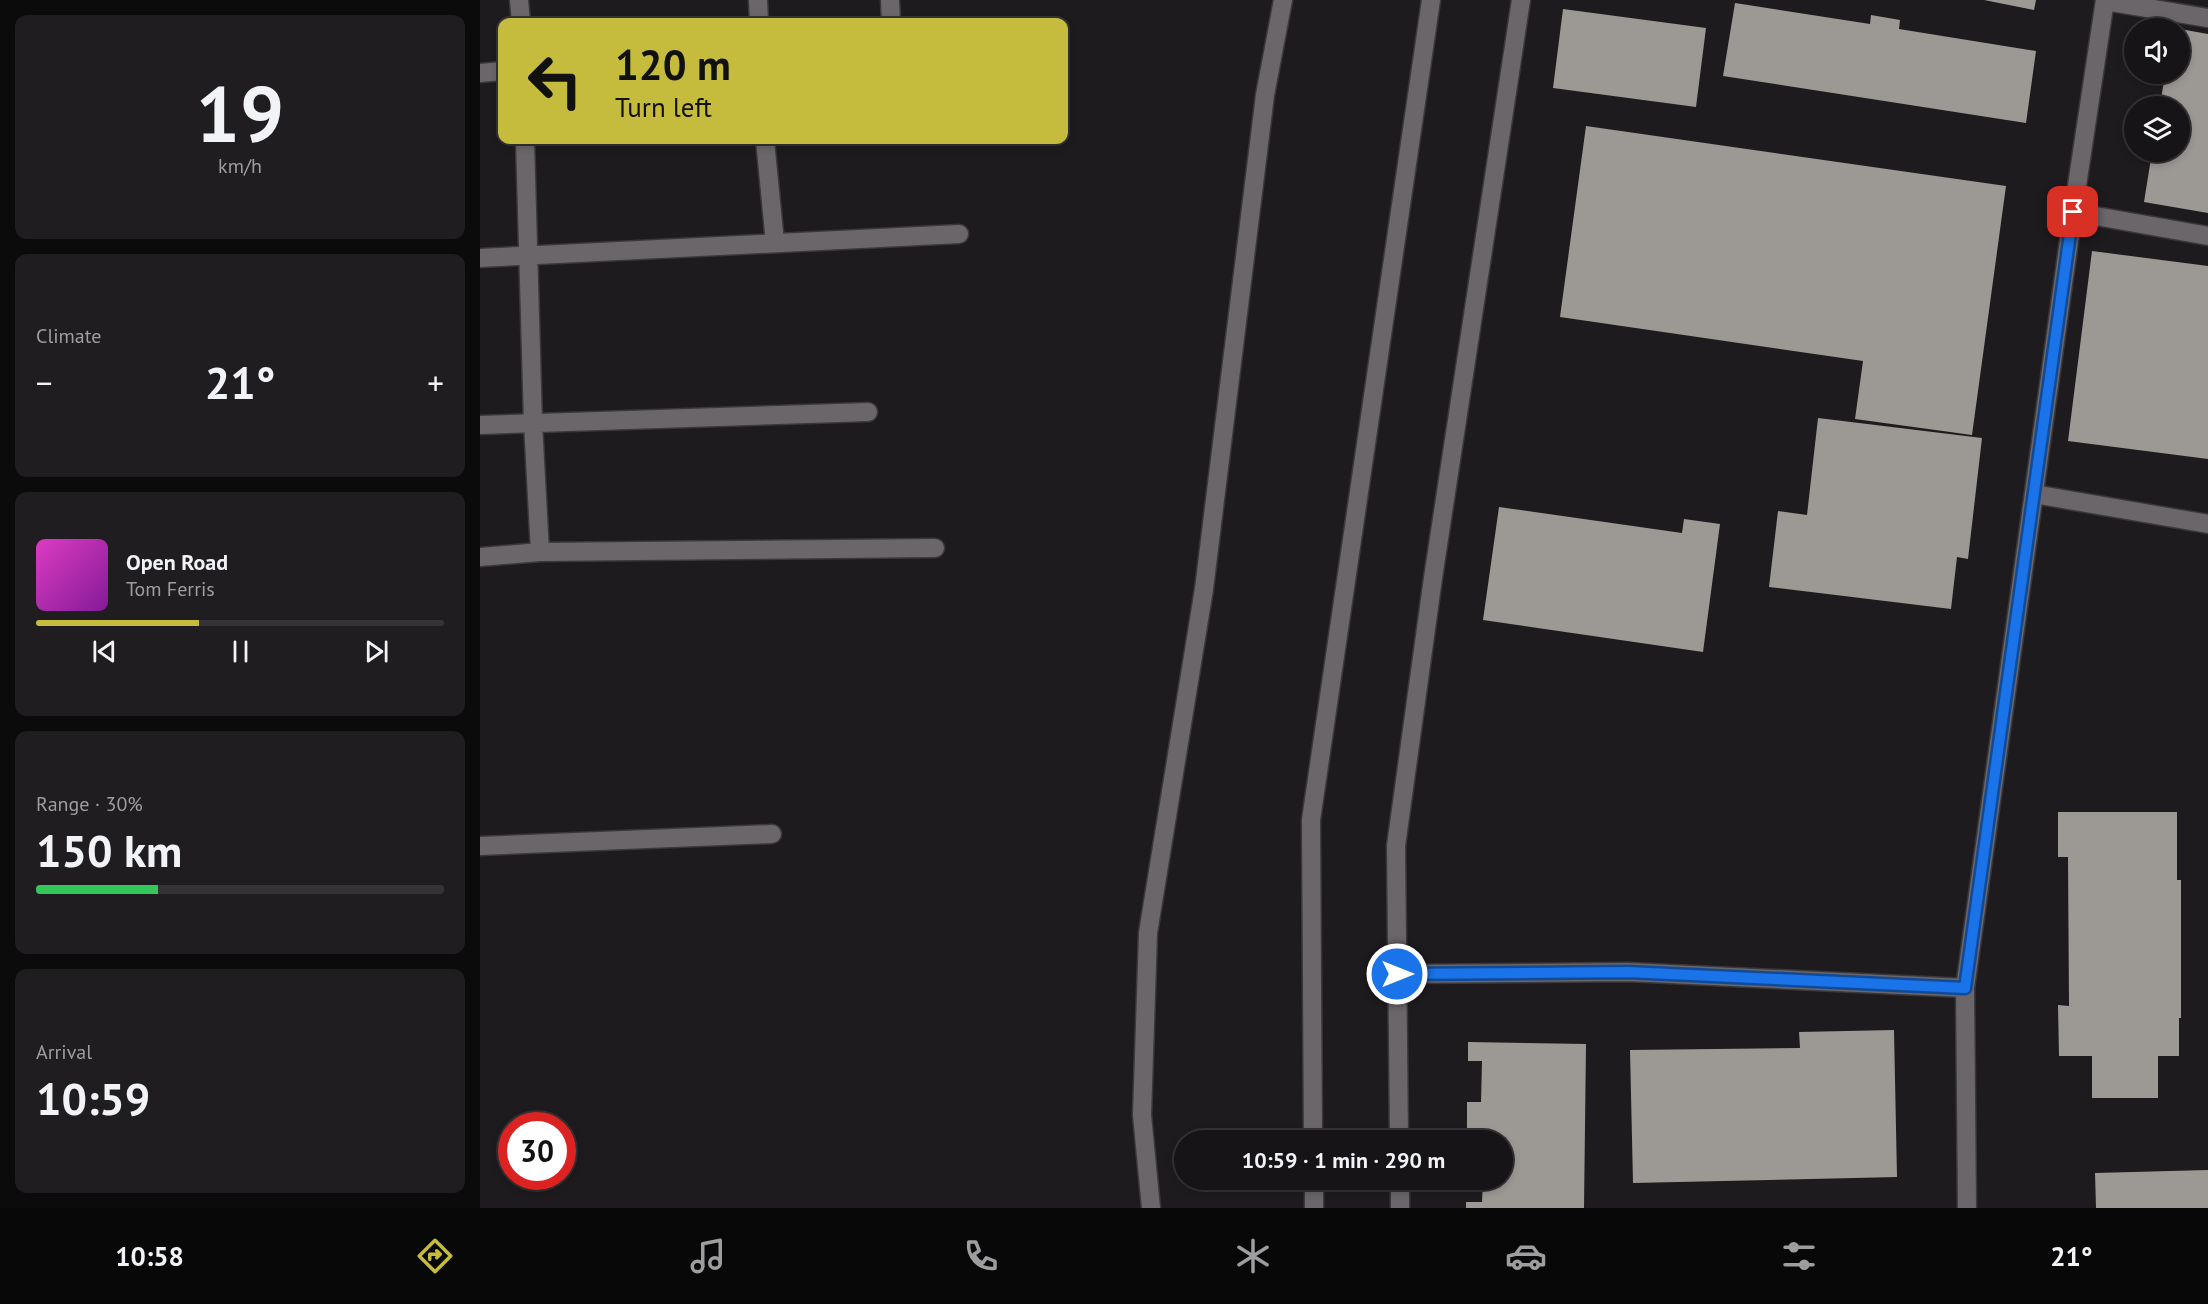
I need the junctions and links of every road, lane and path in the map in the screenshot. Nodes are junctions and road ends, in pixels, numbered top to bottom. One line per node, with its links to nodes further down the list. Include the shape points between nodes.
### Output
1 (519, 0): 8 (street)
2 (758, 0): 9 (street)
3 (890, 0): 10 (street)
4 (1283, 0): 38 (street, via 1265,95 1204,589 1148,933 1143,1115)
5 (1431, 0): 34 (street, via 1311,820)
6 (1521, 0): 32 (street, via 1396,846)
7 (2105, 0): 11 (street); 16 (street)
8 (521, 18)
9 (759, 18)
10 (891, 18)
11 (2208, 18)
12 (498, 71): 13 (street)
13 (480, 73)
14 (525, 144): 20 (street)
15 (765, 144): 19 (street)
16 (2073, 212): 18 (street); 25 (street)
17 (959, 234): 19 (street)
18 (2208, 236)
19 (775, 243): 20 (street)
20 (528, 256): 21 (street); 23 (street)
21 (480, 258)
22 (868, 412): 23 (street)
23 (533, 423): 24 (street); 28 (street)
24 (480, 425)
25 (2034, 494): 26 (street); 33 (street)
26 (2208, 524)
27 (935, 548): 28 (street)
28 (540, 552): 29 (street)
29 (480, 557)
30 (772, 834): 31 (street)
31 (480, 846)
32 (1397, 974): 33 (street, via 1628,972); 35 (street)
33 (1965, 988): 41 (street)
34 (1313, 1130)
35 (1399, 1130)
36 (1314, 1190): 39 (street)
37 (1400, 1190): 40 (street)
38 (1151, 1208)
39 (1314, 1208)
40 (1400, 1208)
41 (1966, 1208)

